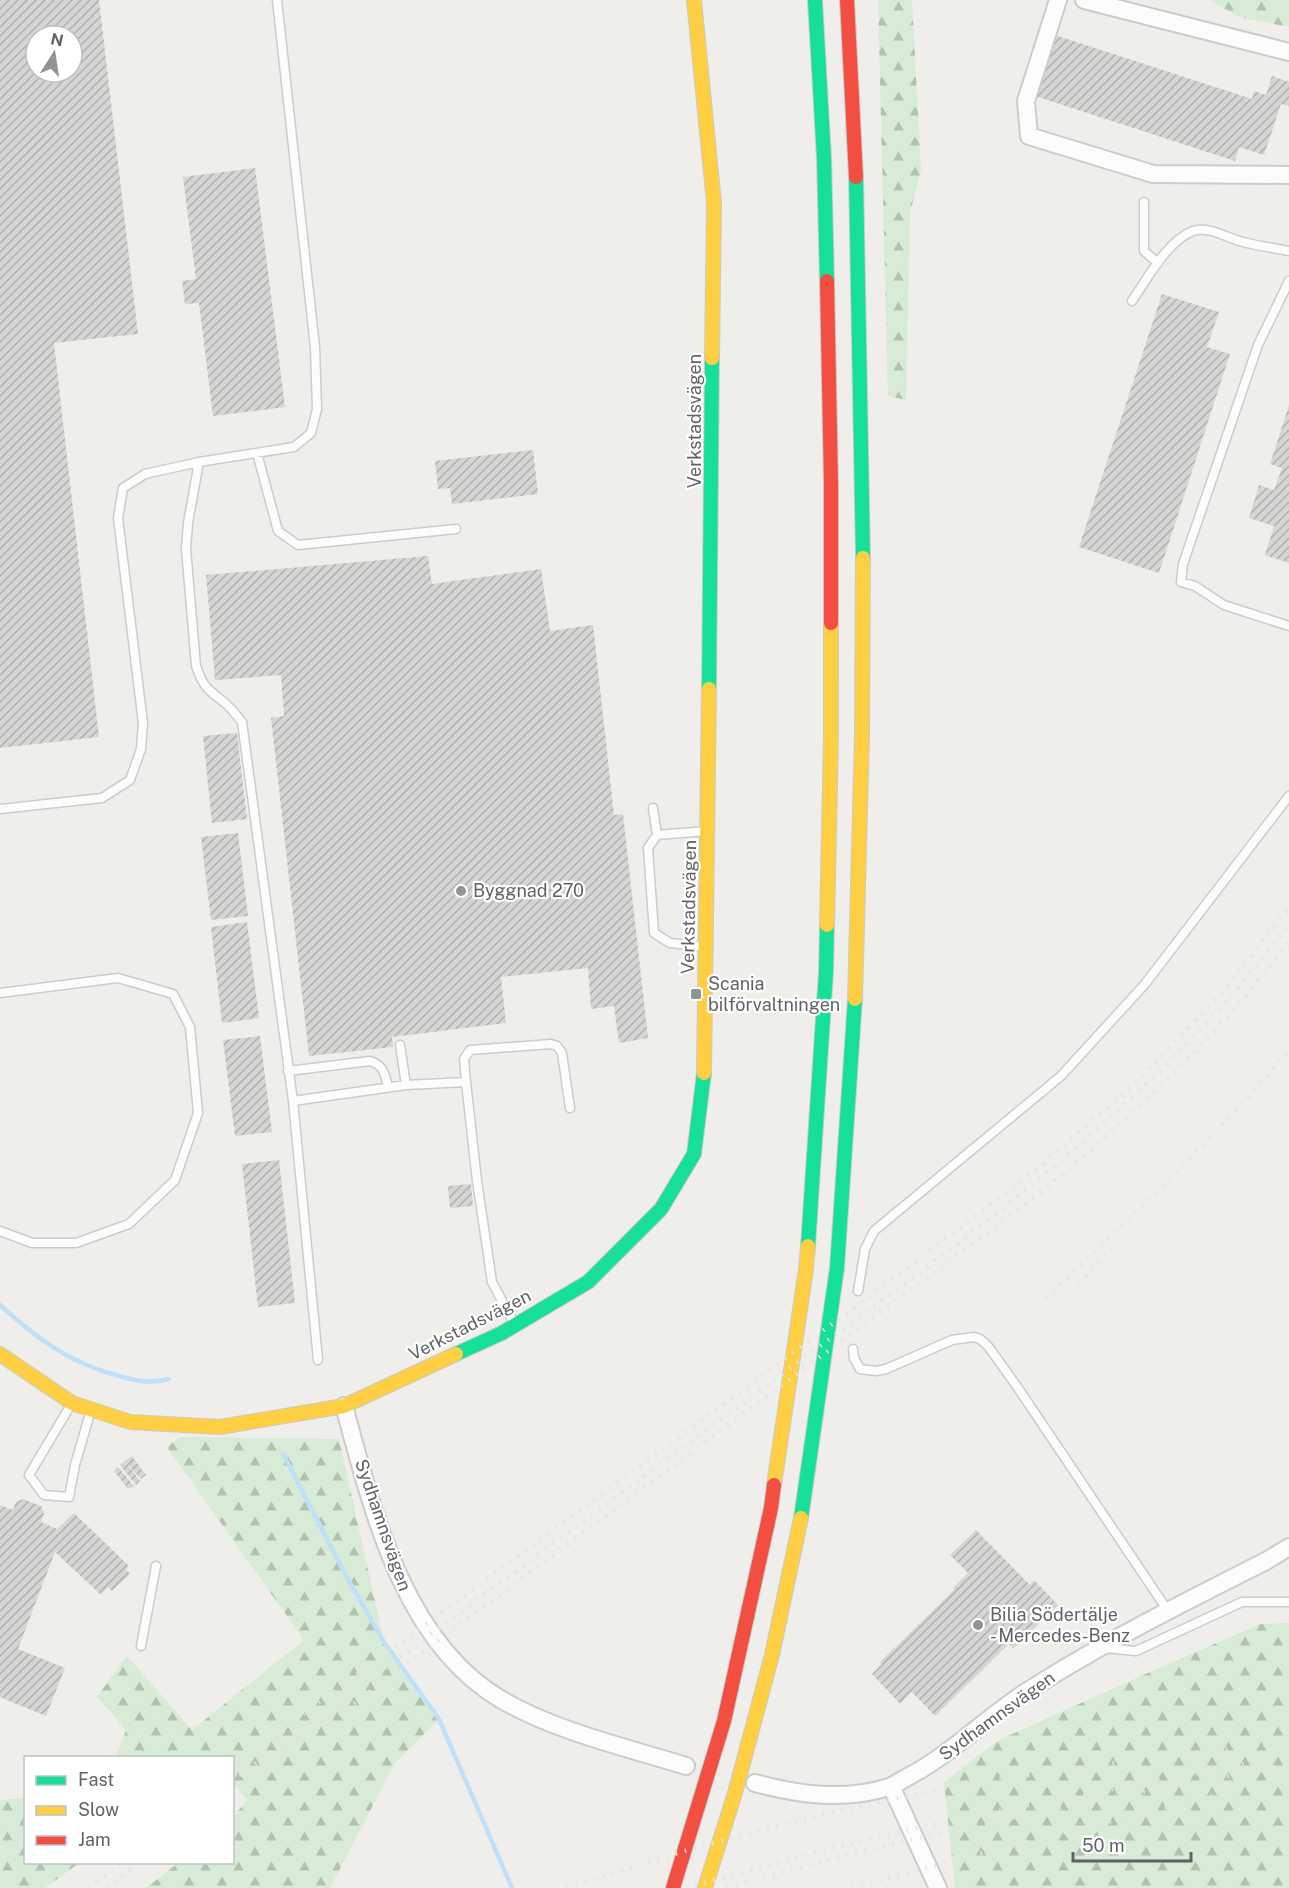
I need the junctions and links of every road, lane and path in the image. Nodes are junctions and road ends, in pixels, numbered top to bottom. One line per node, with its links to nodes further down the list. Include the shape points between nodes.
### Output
1 (276, 0): 14 (lane, via 315,347 317,409 311,433 294,447)
2 (694, 0): 21 (main road, Verkstadsvägen, via 714,203)
3 (815, 0): 50 (main road, via 825,193 831,738 826,972 806,1269 771,1508 724,1720)
4 (847, 0): 51 (main road, via 856,155 862,724 857,973 838,1256 802,1512 772,1655)
5 (1058, 0): 8 (street, via 1026,101 1029,136 1153,174)
6 (1084, 0): 7 (street)
7 (1289, 52)
8 (1289, 175)
9 (1144, 202): 11 (lane, via 1144,251)
10 (1289, 251): 11 (lane, via 1216,232 1194,231 1175,242)
11 (1158, 263): 13 (lane)
12 (1289, 281): 17 (lane, via 1258,345 1180,582 1195,586 1224,605)
13 (1132, 301)
14 (257, 453): 15 (lane); 16 (lane, via 278,531 298,545)
15 (199, 462): 20 (lane, via 145,474 123,488 118,518 142,723 141,749 130,780 102,798); 26 (lane, via 186,549 196,666 211,693 242,722)
16 (456, 529)
17 (1289, 626)
18 (1289, 796): 33 (lane, via 1145,984 1068,1069 874,1232 865,1249)
19 (653, 808): 22 (lane)
20 (0, 809)
21 (708, 831): 22 (lane); 23 (main road, Verkstadsvägen)
22 (657, 836): 23 (lane, via 648,848 654,933 670,943)
23 (706, 947): 34 (main road, Verkstadsvägen, via 705,1063 694,1154 661,1209 588,1282)
24 (0, 993): 32 (lane, via 118,978 173,994 190,1027 198,1113 175,1180 129,1224 76,1243 32,1243)
25 (400, 1045): 28 (lane)
26 (288, 1071): 29 (lane, via 370,1061 382,1067); 30 (lane)
27 (466, 1082): 28 (lane); 31 (lane, via 464,1059 470,1050 551,1044 562,1053); 34 (lane, via 492,1282)
28 (406, 1085): 29 (lane)
29 (388, 1087): 30 (lane)
30 (292, 1101): 37 (lane)
31 (570, 1108)
32 (0, 1231)
33 (858, 1291)
34 (515, 1325): 39 (main road, Verkstadsvägen)
35 (853, 1349): 44 (lane, via 861,1369 876,1371 952,1340 980,1339 1018,1388)
36 (0, 1354): 38 (main road, Verkstadsvägen)
37 (318, 1360)
38 (72, 1403): 40 (main road, Verkstadsvägen); 40 (lane, via 29,1475 44,1495 69,1497)
39 (344, 1406): 40 (main road, Verkstadsvägen, via 220,1427 130,1422); 47 (street, Sydhamnsvägen, via 396,1572 426,1626 460,1668 502,1700 535,1716)
40 (92, 1409)
41 (1289, 1547): 44 (street, Sydhamnsvägen)
42 (156, 1566): 45 (lane)
43 (1289, 1602): 46 (lane, via 1242,1602 1136,1651)
44 (1168, 1611): 46 (street, Sydhamnsvägen)
45 (141, 1646)
46 (1099, 1648): 49 (street, Sydhamnsvägen, via 1021,1695 931,1764)
47 (686, 1766)
48 (755, 1783): 49 (street, Sydhamnsvägen, via 784,1791 831,1795)
49 (891, 1786): 52 (street)
50 (673, 1888)
51 (705, 1888)
52 (938, 1888)

